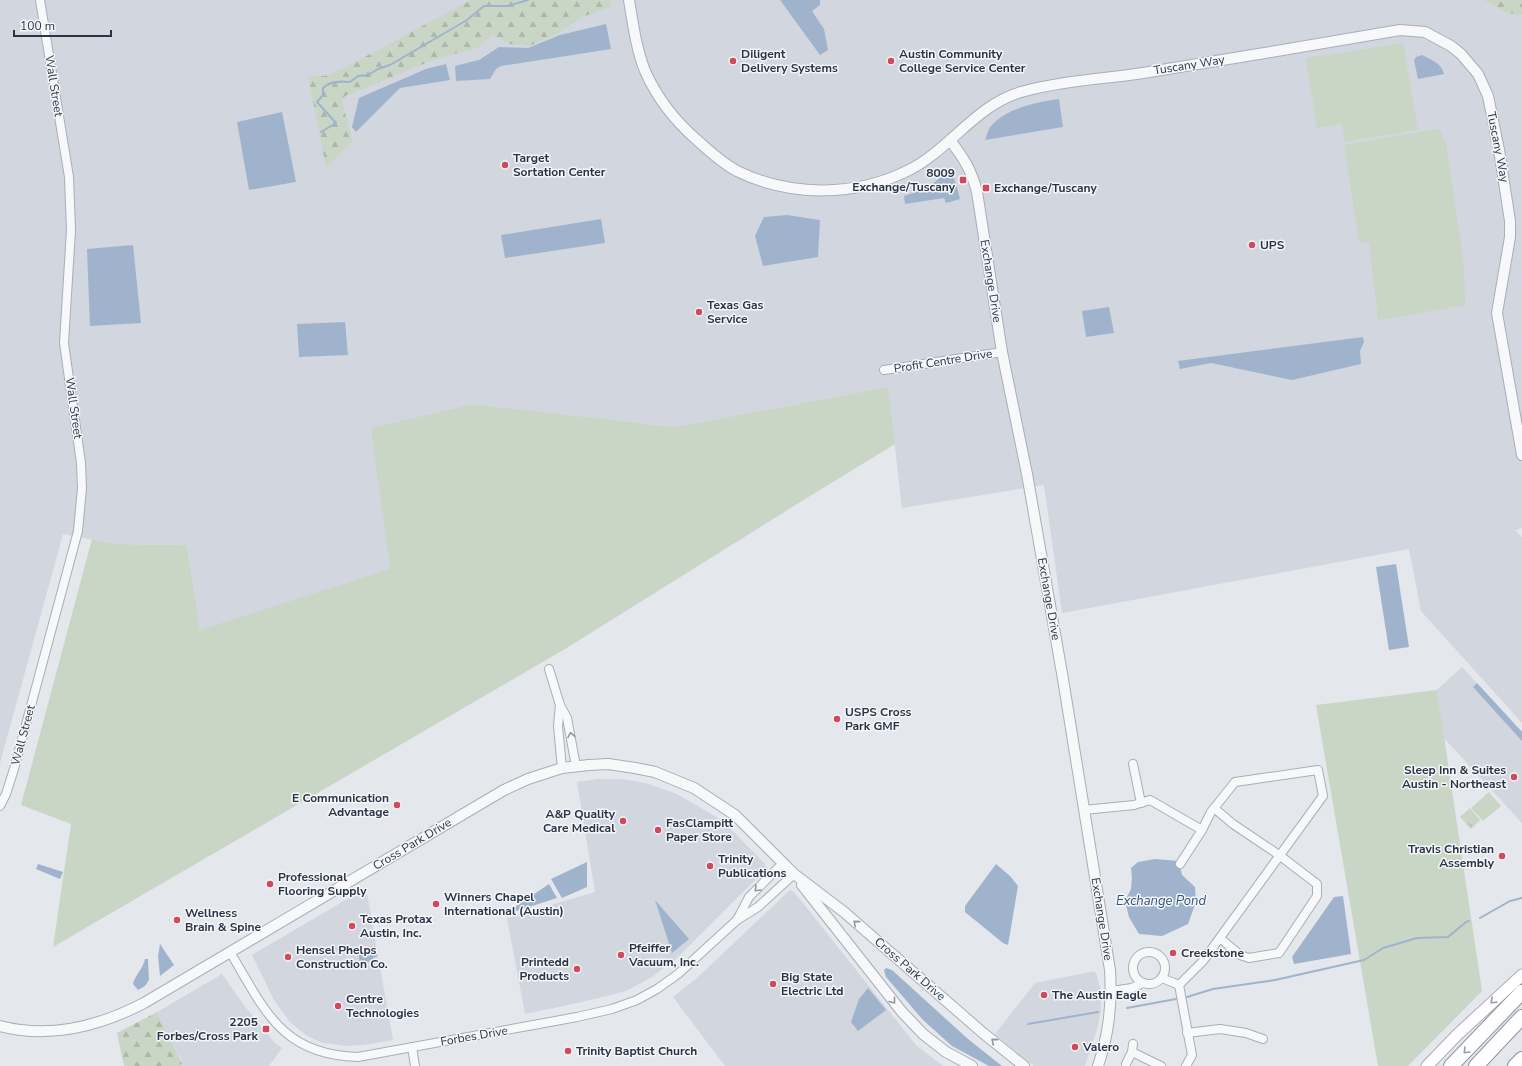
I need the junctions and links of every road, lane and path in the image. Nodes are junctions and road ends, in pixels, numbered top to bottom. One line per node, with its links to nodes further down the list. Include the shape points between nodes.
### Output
1 (40, 0): 13 (street, Wall Street, via 69,178 71,230 64,343 81,463 82,508 14,769)
2 (629, 0): 3 (street, Tuscany Way, via 637,50 658,95 685,129 717,158 736,170 764,181 808,190 857,188 887,180 911,169)
3 (950, 140): 4 (street, Exchange Drive, via 966,160 977,191); 6 (street, Tuscany Way, via 1000,101 1019,92 1038,88 1400,30 1425,32 1441,39 1462,54 1478,74 1488,96 1499,150 1509,209 1510,237 1497,313)
4 (1002, 352): 5 (street, Profit Centre Drive); 15 (street, Exchange Drive, via 1028,481)
5 (884, 370)
6 (1522, 454)
7 (549, 669): 8 (street)
8 (560, 705): 10 (street, one-way to 8, via 568,718); 11 (street, via 558,726)
9 (1133, 764): 12 (street)
10 (576, 766): 11 (street, Cross Park Drive); 18 (street, Cross Park Drive, via 608,764 635,768 655,772 694,788 734,814)
11 (562, 768): 23 (street, Cross Park Drive, via 528,779 498,794)
12 (1141, 803): 15 (street); 16 (street, via 1150,800)
13 (0, 806)
14 (1214, 808): 16 (street); 17 (street); 17 (street, via 1235,782 1318,770 1323,796)
15 (1084, 810): 28 (street, Exchange Drive, via 1110,970)
16 (1202, 830): 19 (street)
17 (1279, 855): 22 (street); 22 (street, via 1317,884 1318,896 1279,953 1249,958)
18 (783, 863): 20 (street, Cross Park Drive); 21 (street, Forbes Drive, one-way to 21, via 749,897)
19 (1180, 864)
20 (794, 874): 21 (street, Forbes Drive, via 758,908); 39 (street, Cross Park Drive, one-way to 39, via 902,1012 946,1052); 40 (street, Cross Park Drive, one-way to 20, via 844,912)
21 (737, 920): 35 (street, Forbes Drive, via 678,974 637,1000 577,1017)
22 (1220, 938): 27 (street, via 1203,961)
23 (230, 952): 31 (street, Cross Park Drive, via 144,1003 104,1021 55,1031); 35 (street, Forbes Drive, via 279,1028 308,1047 326,1054 358,1057)
24 (1522, 975): 44 (main road, one-way to 44)
25 (1162, 978): 26 (street, via 1153,984); 26 (street, via 1166,970 1164,962 1156,953 1145,952 1134,964 1135,975); 27 (street)
26 (1143, 983): 28 (street, via 1132,988)
27 (1179, 985): 33 (street)
28 (1111, 991): 41 (street, Exchange Drive, via 1108,1028)
29 (1522, 992): 45 (highway, one-way to 45)
30 (1522, 1017): 32 (highway)
31 (0, 1026)
32 (1511, 1028): 46 (highway); 47 (highway)
33 (1186, 1033): 34 (street, via 1220,1029); 43 (street, via 1192,1055)
34 (1263, 1039)
35 (412, 1047): 38 (street)
36 (1522, 1059): 48 (highway)
37 (1126, 1064): 42 (street, via 1133,1048)
38 (415, 1066)
39 (972, 1066)
40 (1024, 1066)
41 (1098, 1066)
42 (1161, 1066)
43 (1186, 1066)
44 (1427, 1066)
45 (1451, 1066)
46 (1468, 1066)
47 (1476, 1066)
48 (1515, 1066)

